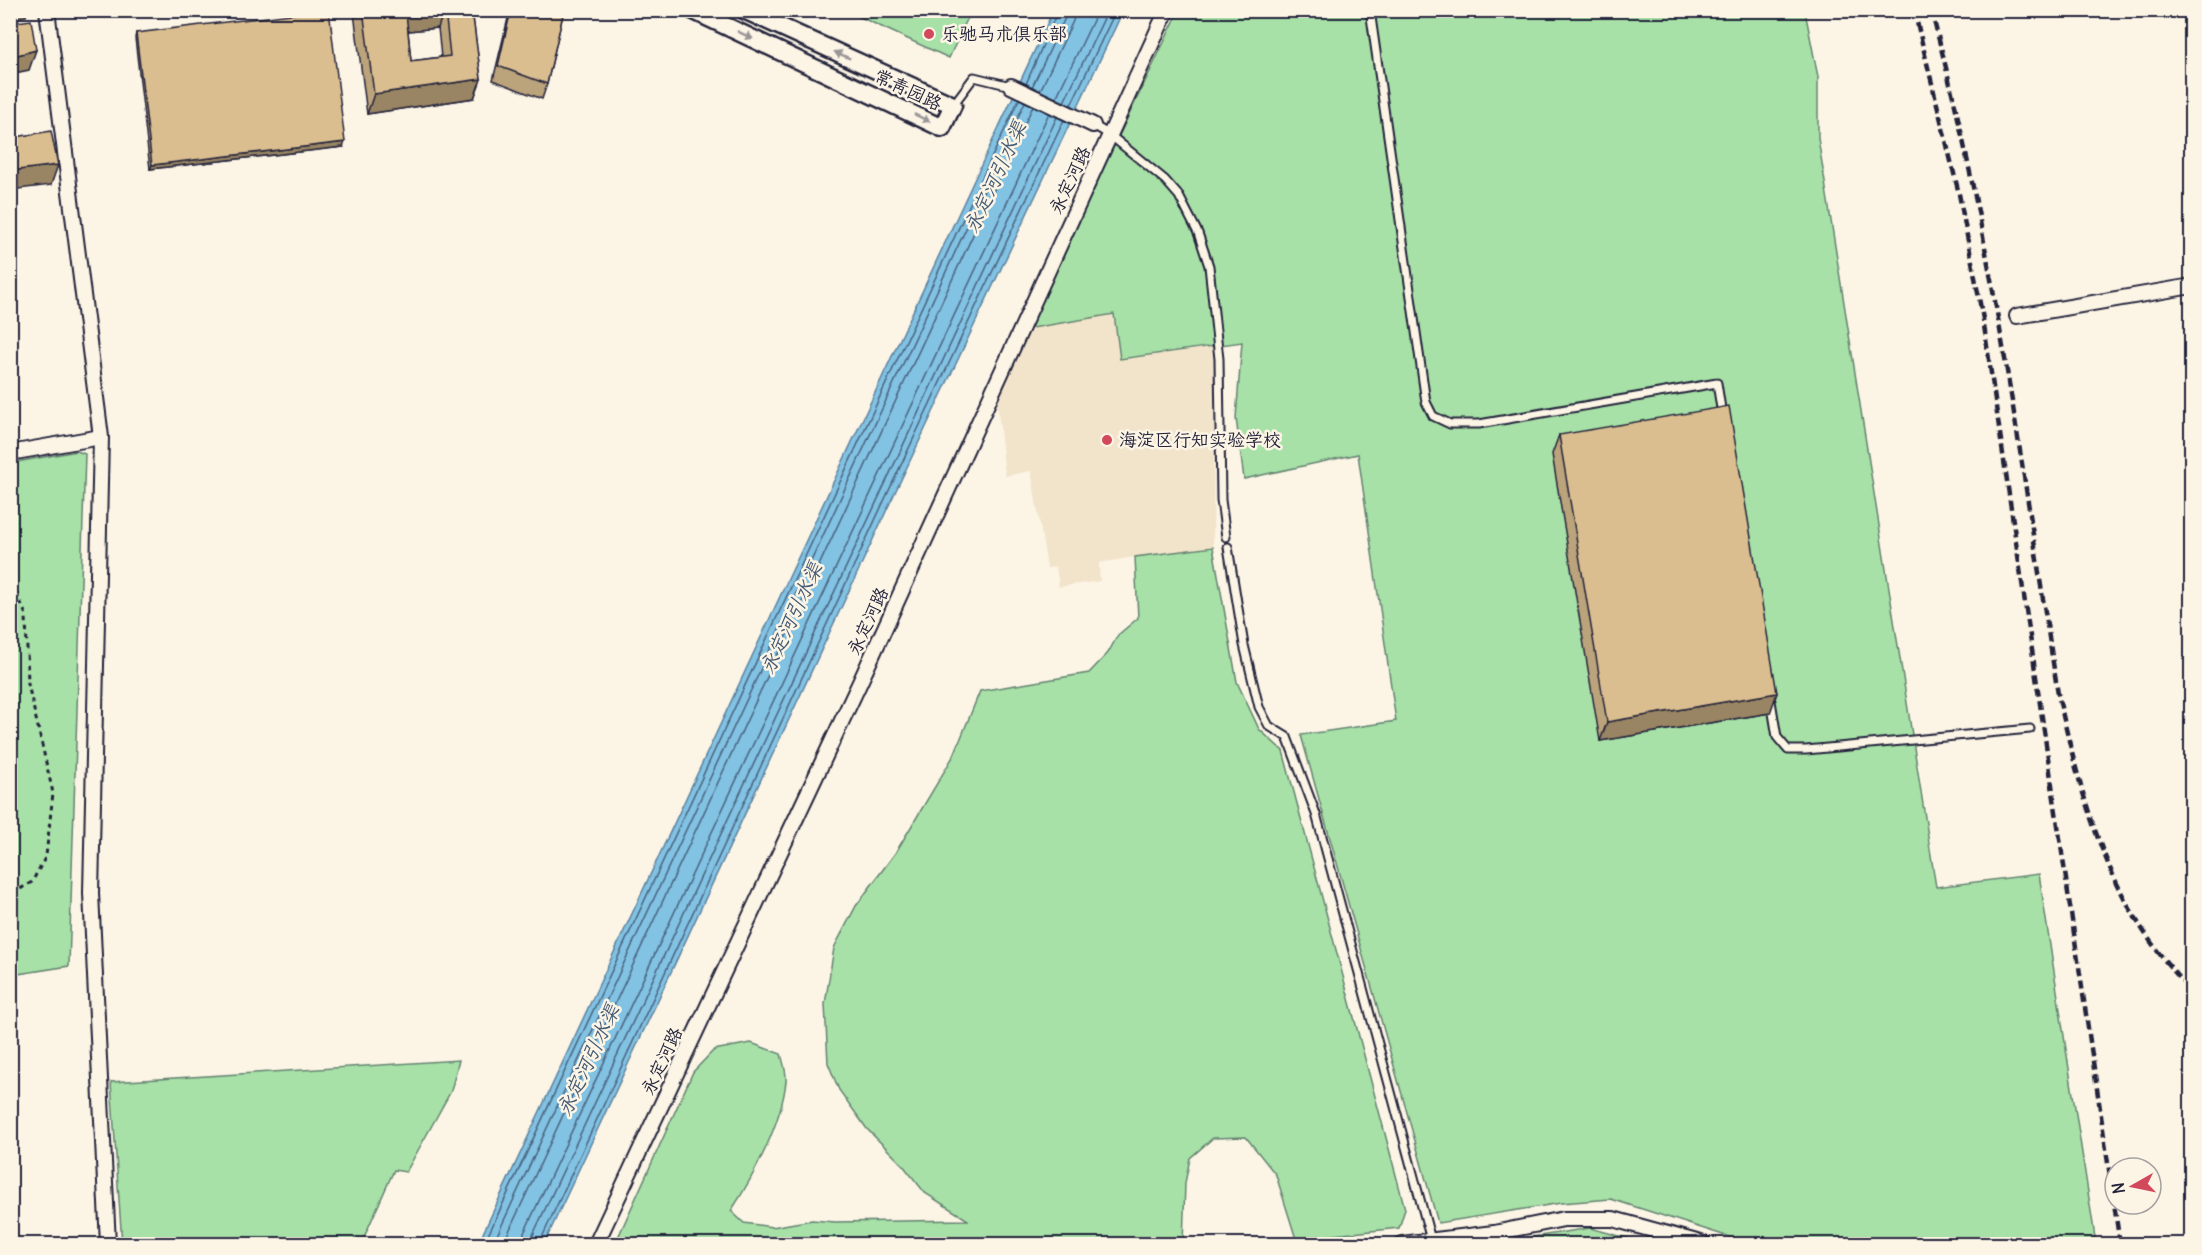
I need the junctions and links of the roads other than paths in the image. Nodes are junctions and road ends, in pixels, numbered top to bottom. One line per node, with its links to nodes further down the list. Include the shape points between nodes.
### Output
1 (47, 10): 13 (street)
2 (693, 10): 7 (street, 常青园路, one-way to 7, via 942,128)
3 (744, 10): 7 (street, 常青园路, one-way to 3)
4 (1167, 10): 9 (street, 永定河路)
5 (1370, 10): 12 (lane, via 1426,402 1433,416 1450,424 1479,424 1717,383)
6 (1011, 86): 7 (lane, via 974,77); 8 (street)
7 (953, 105)
8 (1093, 125): 9 (lane)
9 (1110, 135): 15 (lane, via 1179,196 1209,266 1219,359 1221,500); 22 (street, 永定河路)
10 (2192, 286): 11 (street)
11 (2017, 316)
12 (1723, 419)
13 (100, 437): 14 (street); 21 (street, via 91,893)
14 (10, 453)
15 (1226, 537)
16 (1228, 547): 19 (lane, via 1244,645 1259,706 1269,726 1287,737 1316,814)
17 (1769, 690): 18 (lane, via 1777,737 1788,750)
18 (2030, 729)
19 (1431, 1240): 20 (street, via 1564,1219 1613,1219); 23 (street)
20 (1698, 1244)
21 (108, 1245)
22 (596, 1245)
23 (1402, 1245)

